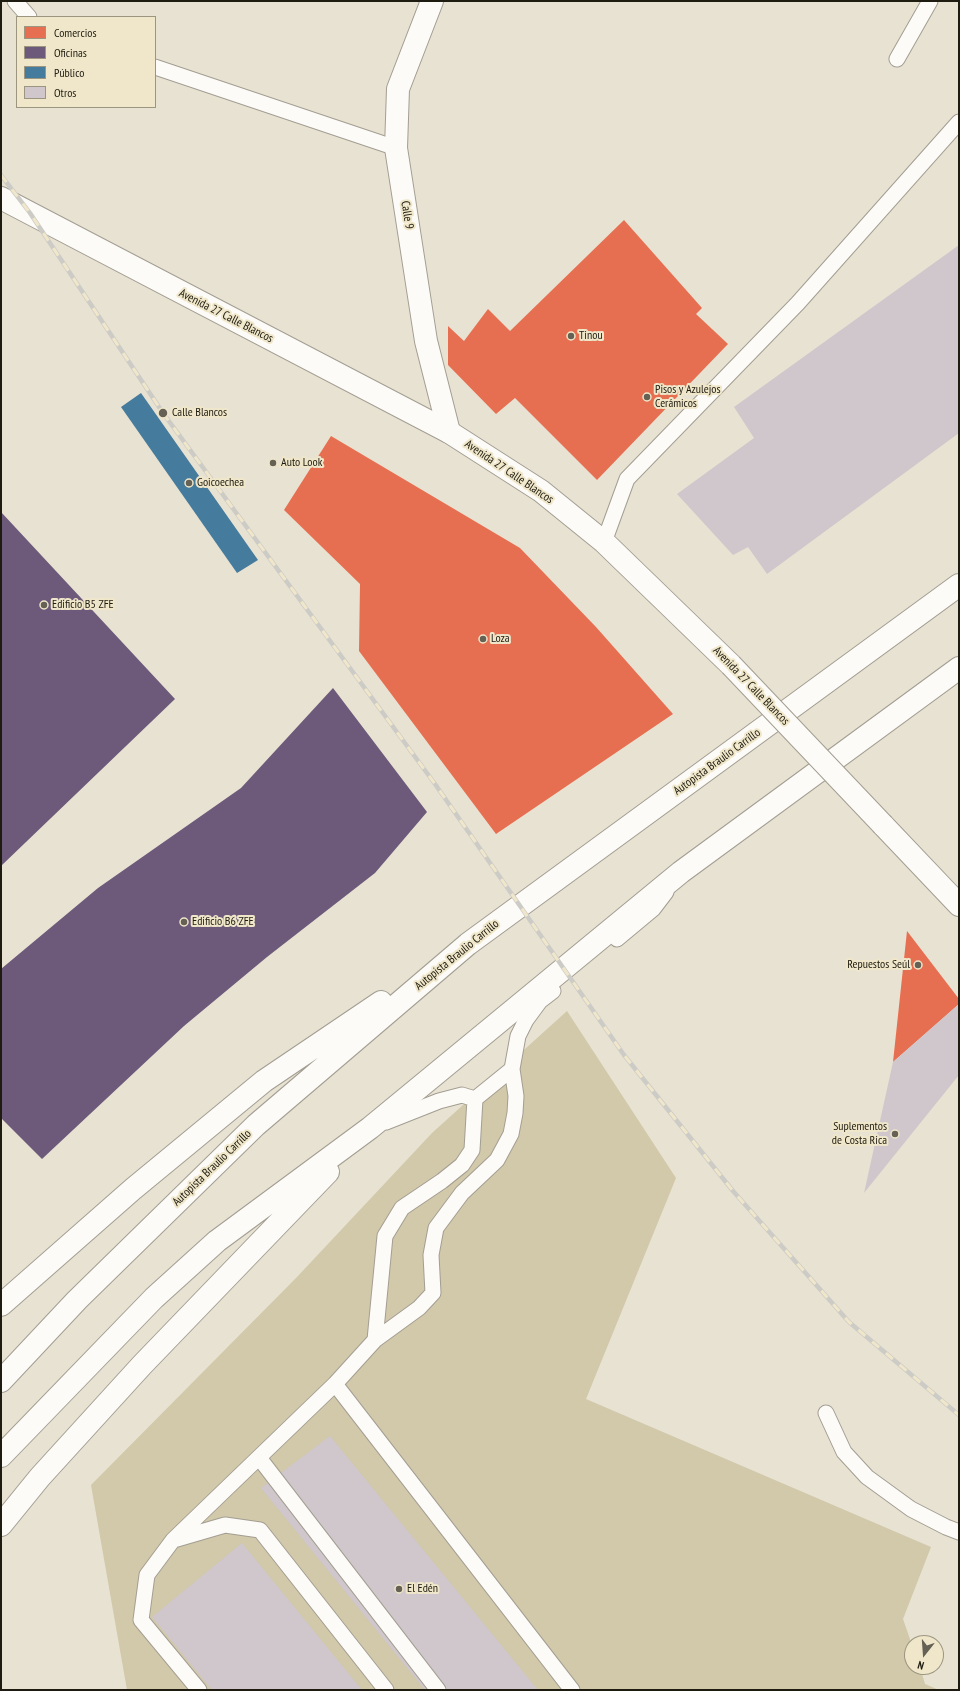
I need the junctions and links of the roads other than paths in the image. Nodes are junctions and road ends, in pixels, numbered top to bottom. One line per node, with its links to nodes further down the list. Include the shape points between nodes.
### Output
1 (15, 1): 4 (lane)
2 (432, 1): 8 (main road, Calle 9, via 398,89)
3 (930, 1): 5 (lane)
4 (28, 16)
5 (897, 59)
6 (156, 66): 8 (lane)
7 (959, 122): 11 (lane, via 798,303 627,479)
8 (396, 148): 10 (main road, Calle 9, via 426,341)
9 (1, 198): 10 (main road, Avenida 27 Calle Blancos)
10 (449, 432): 11 (main road, Avenida 27 Calle Blancos, via 541,491)
11 (604, 542): 15 (main road, Avenida 27 Calle Blancos, bridge, via 731,665)
12 (959, 585): 16 (main road, Autopista Braulio Carrillo)
13 (959, 668): 14 (main road)
14 (681, 872): 17 (lane, via 653,909 540,1001 518,1036); 19 (main road)
15 (959, 905)
16 (468, 944): 20 (main road, via 264,1081 133,1188); 22 (main road, Autopista Braulio Carrillo, via 256,1125 77,1300)
17 (512, 1069): 18 (lane); 21 (lane, via 516,1096 512,1134 497,1160 462,1193 436,1228 431,1255 433,1293 420,1308)
18 (475, 1099): 19 (lane, via 462,1095 439,1100); 21 (lane, via 472,1150 462,1165 402,1208 385,1236)
19 (370, 1128): 25 (main road, via 217,1241 154,1298); 27 (main road, via 142,1365 40,1477)
20 (1, 1304)
21 (375, 1340): 23 (lane)
22 (1, 1381)
23 (335, 1384): 26 (lane); 33 (lane)
24 (826, 1413): 28 (lane, via 844,1452 867,1477 911,1508)
25 (1, 1456)
26 (260, 1458): 29 (lane); 32 (lane)
27 (1, 1525)
28 (959, 1532)
29 (173, 1540): 30 (lane, via 147,1575 141,1620); 31 (lane, via 225,1525 260,1530)
30 (199, 1690)
31 (386, 1690)
32 (438, 1690)
33 (572, 1690)

